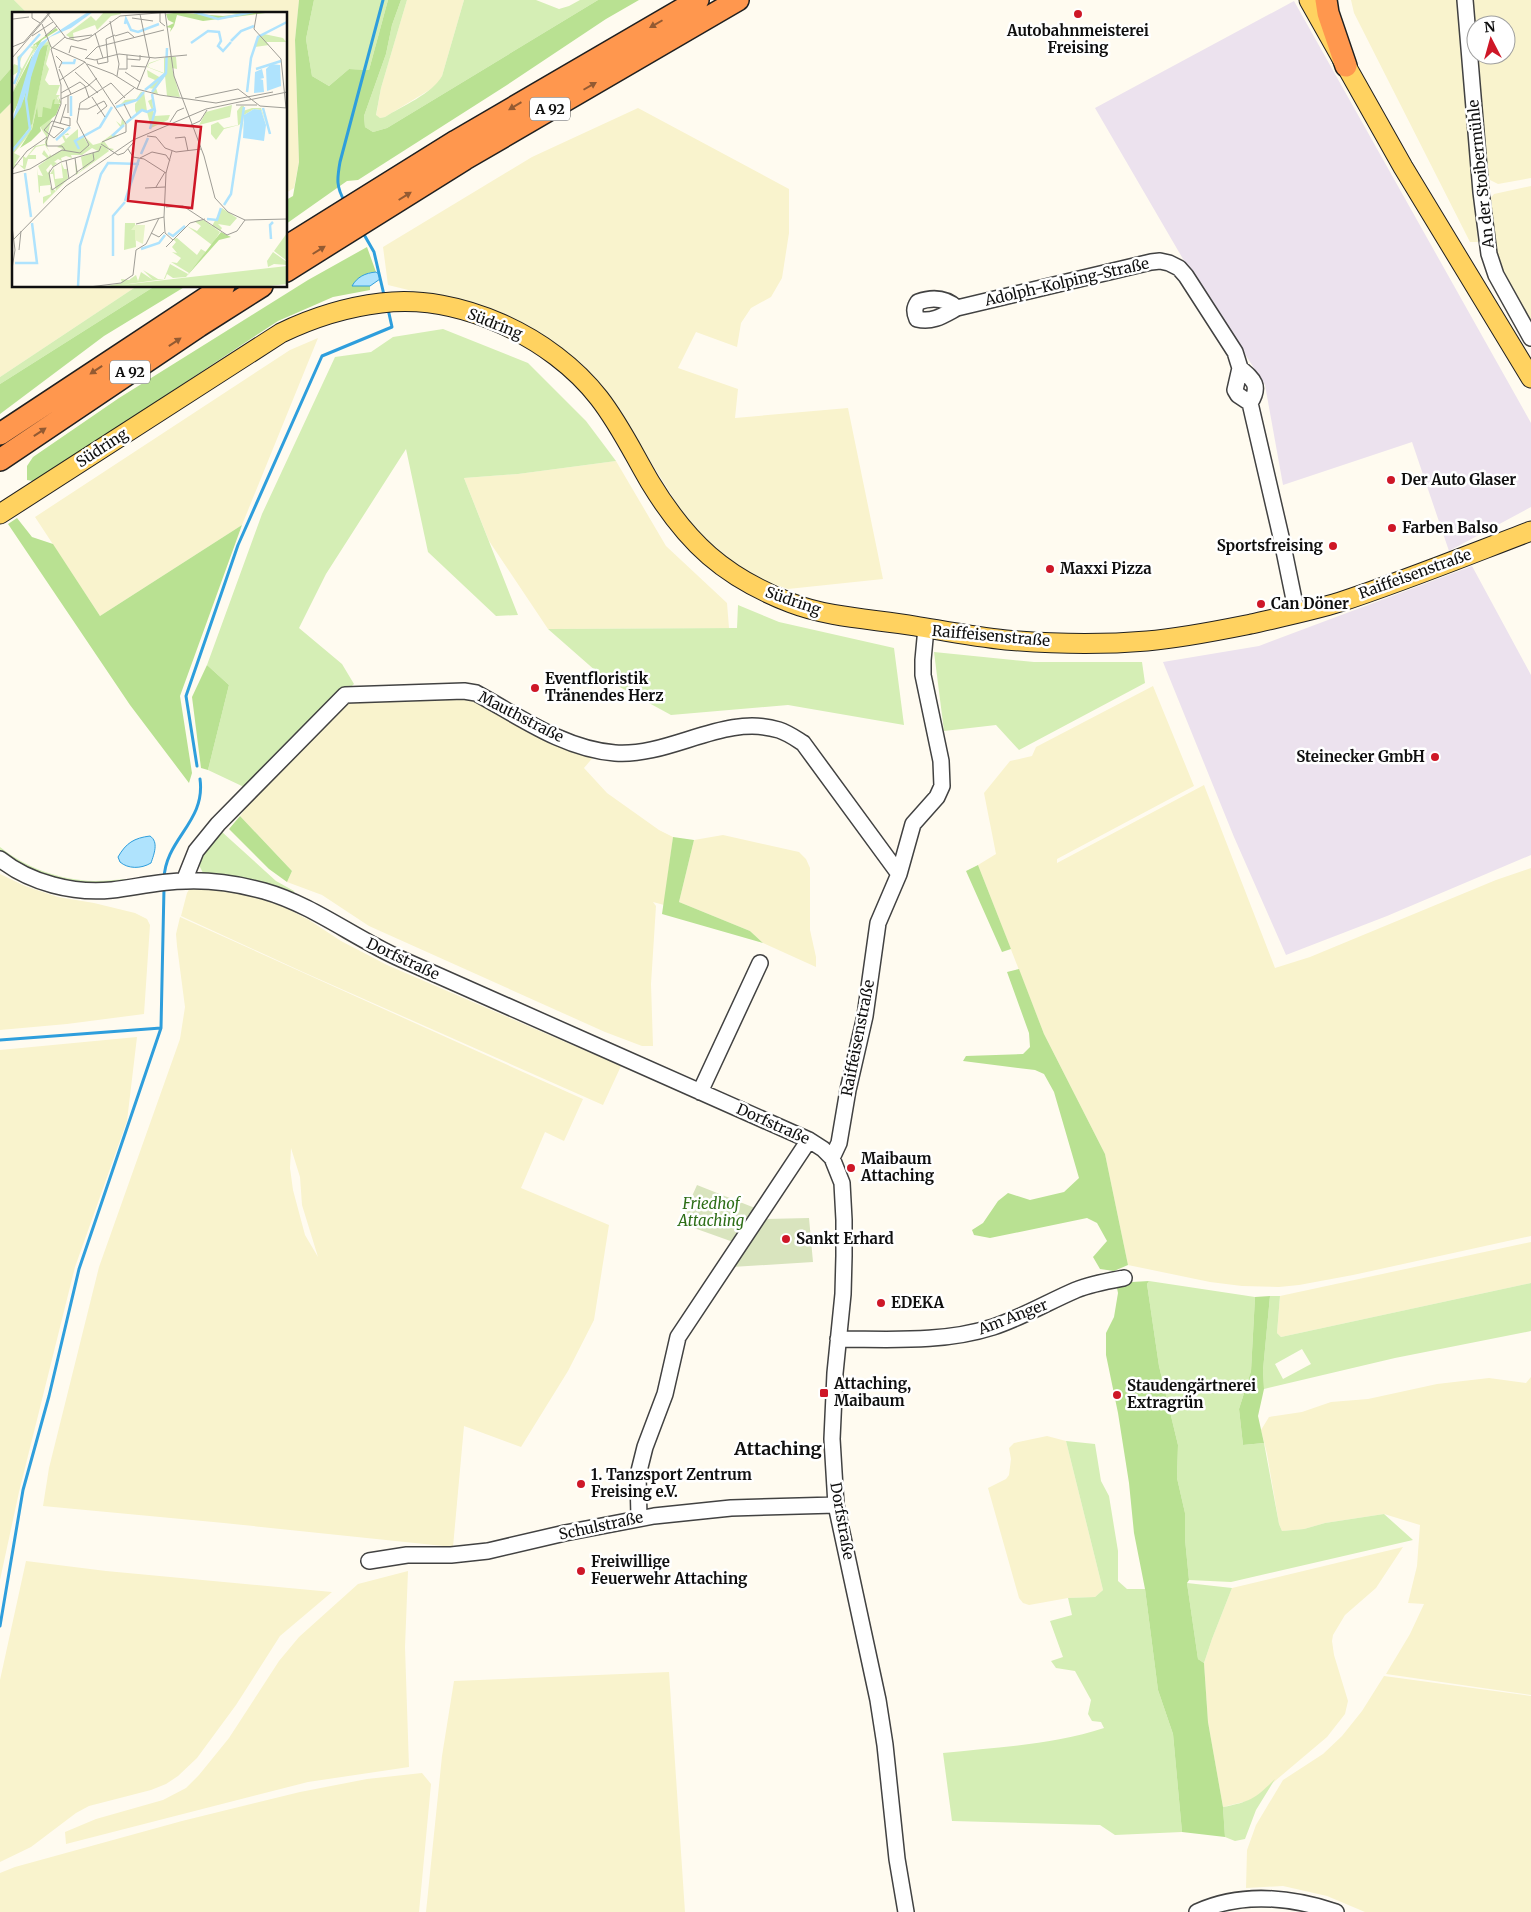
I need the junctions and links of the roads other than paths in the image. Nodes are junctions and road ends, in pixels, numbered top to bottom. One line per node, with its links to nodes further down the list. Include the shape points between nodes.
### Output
1 (698, 0): 7 (highway, A 92, one-way to 7, via 558,80)
2 (738, 0): 7 (highway, A 92, one-way to 2, via 497,140)
3 (1309, 0): 6 (main road)
4 (1326, 0): 6 (highway)
5 (1465, 0): 13 (street, An der Stoibermühle, via 1489,254 1496,275)
6 (1346, 66): 14 (main road, via 1412,183)
7 (352, 217): 8 (highway, A 92); 9 (highway, A 92, one-way to 7)
8 (288, 246)
9 (288, 269)
10 (221, 288): 15 (highway, A 92, one-way to 15)
11 (259, 288): 16 (highway, A 92, one-way to 11)
12 (957, 308): 19 (street, Adolph-Kolping-Straße, via 1151,262 1169,263 1179,268 1235,352 1240,368 1235,390 1250,403)
13 (1531, 338)
14 (1531, 378)
15 (0, 434)
16 (0, 460)
17 (0, 514): 20 (main road, Südring, via 281,333 315,318 382,303 450,307 513,329 556,355 588,385 625,435 648,478 687,535 735,576 811,610)
18 (1531, 530): 19 (main road, Raiffeisenstraße, via 1431,569)
19 (1298, 614): 20 (main road, Raiffeisenstraße, via 1207,633 1146,641 1005,640)
20 (926, 628): 22 (street, Raiffeisenstraße, via 923,675 943,783 937,797 911,829)
21 (0, 859): 23 (street, Dorfstraße, via 37,879 67,888 112,890)
22 (899, 874): 23 (street, Mauthstraße, via 803,743 782,731 760,726 742,727 639,752 607,752 558,738 476,693 457,691 346,696 218,824); 27 (street, Raiffeisenstraße, via 876,928 865,1016 839,1143)
23 (169, 882): 25 (street, Dorfstraße, via 209,881 238,885 290,900 390,954)
24 (760, 963): 25 (street)
25 (700, 1092): 26 (street, Dorfstraße)
26 (809, 1140): 27 (street, Dorfstraße); 31 (street, via 678,1337 638,1476)
27 (832, 1158): 29 (street, Dorfstraße, via 842,1183 844,1220 843,1294)
28 (1124, 1278): 29 (street, Am Anger, via 1082,1288 993,1327 963,1335)
29 (838, 1339): 30 (street, Dorfstraße, via 832,1439)
30 (836, 1505): 31 (street, Schulstraße, via 723,1509); 33 (street, Dorfstraße, via 880,1708)
31 (639, 1518): 32 (street, Schulstraße, via 488,1551 407,1555)
32 (369, 1561)
33 (906, 1912)
34 (1197, 1912): 35 (street, via 1216,1904 1271,1898)
35 (1336, 1912)

